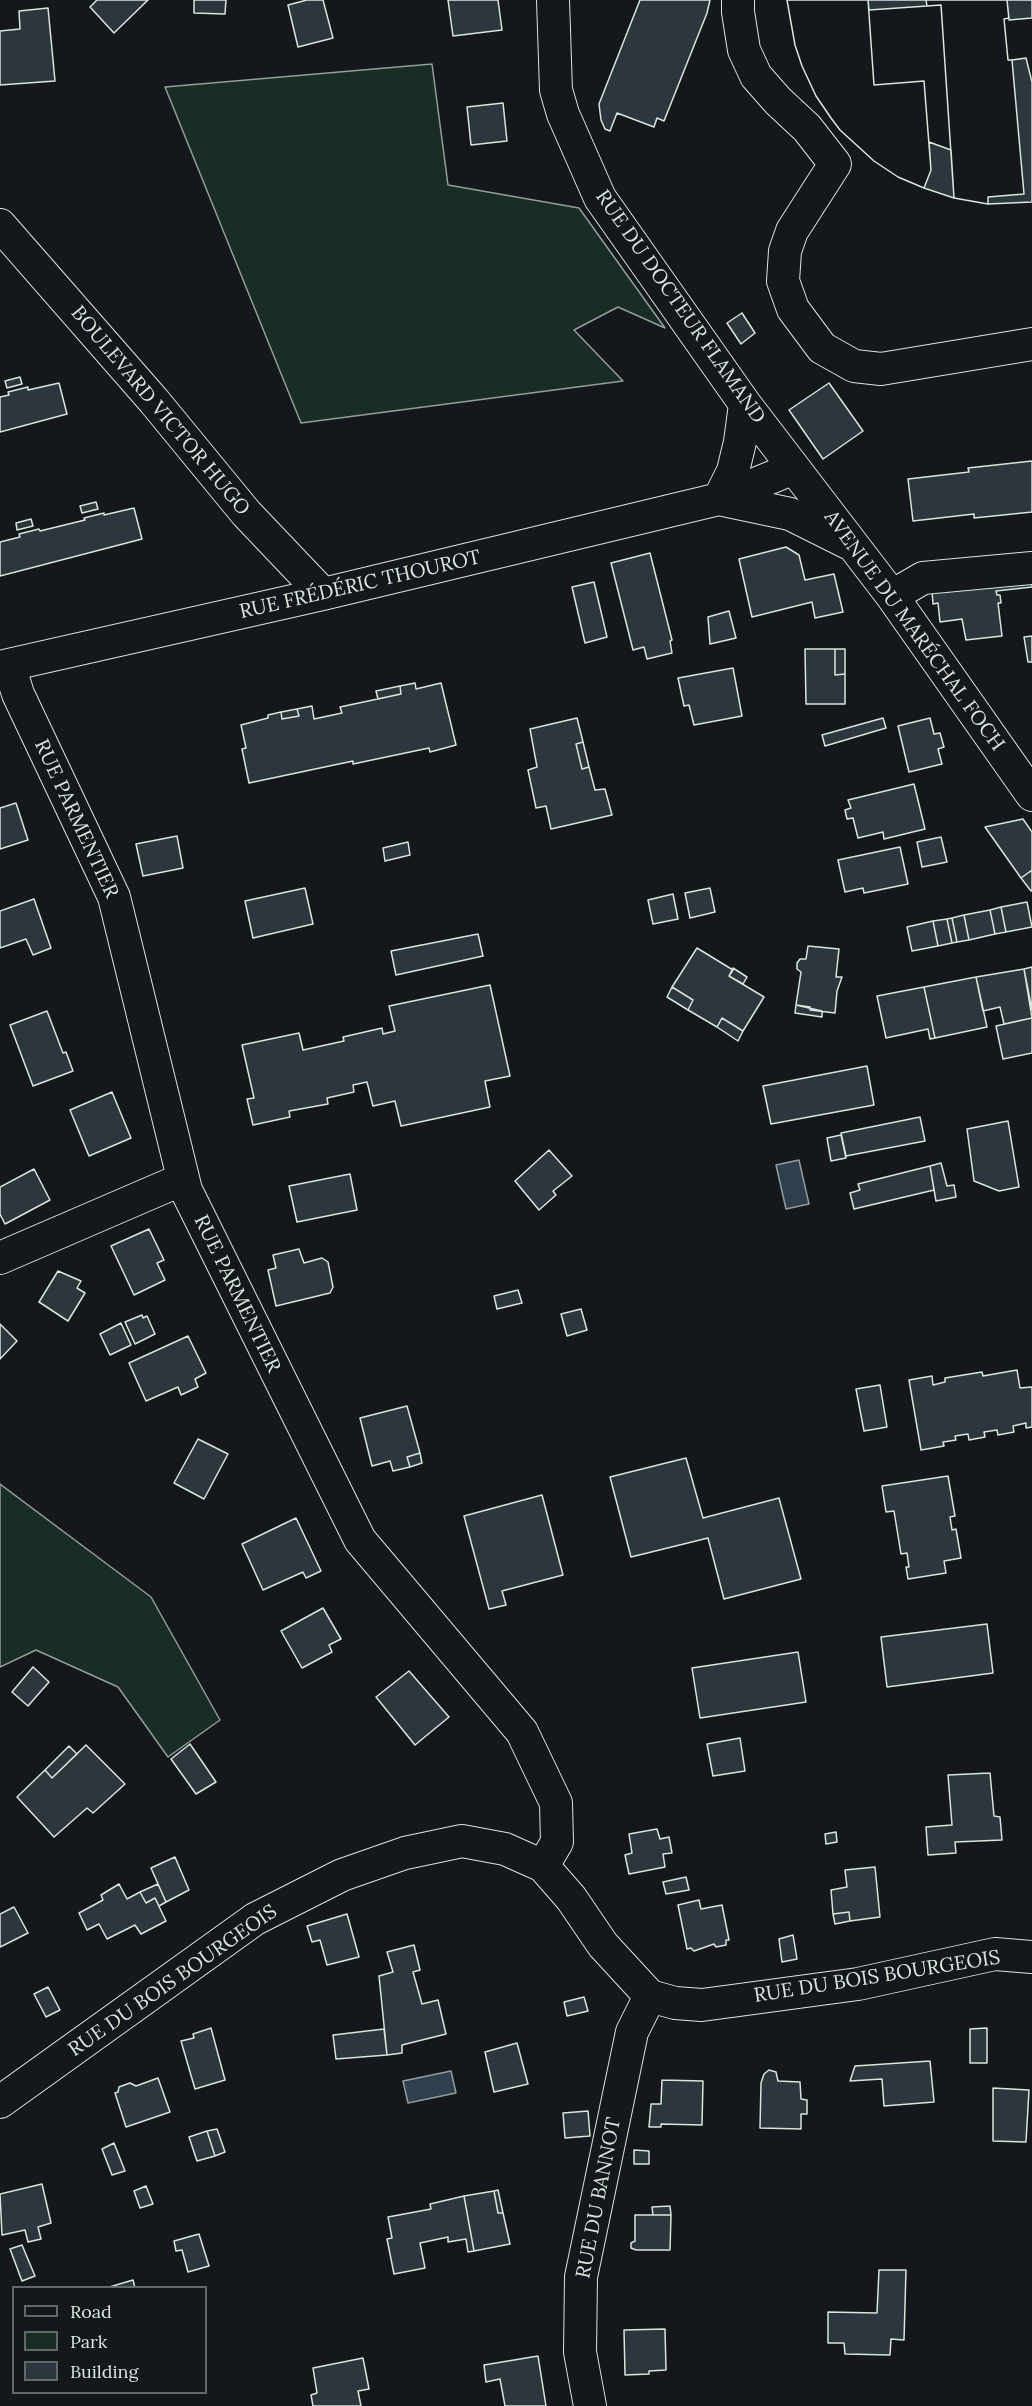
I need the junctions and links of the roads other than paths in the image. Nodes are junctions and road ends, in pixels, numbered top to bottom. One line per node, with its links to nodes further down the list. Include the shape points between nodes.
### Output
1 (553, 0): 5 (street, RUE DU DOCTEUR FLAMAND, via 556,90 600,198)
2 (738, 0): 4 (street, via 744,50 756,76 807,128 835,164 792,231 785,250 783,281 793,309 822,348 854,366 881,369)
3 (0, 225): 10 (street, BOULEVARD VICTOR HUGO, via 246,513)
4 (1032, 344)
5 (745, 404): 6 (street, RUE DU DOCTEUR FLAMAND); 7 (street, via 733,471)
6 (794, 468): 7 (street, RUE FRÉDÉRIC THOUROT); 8 (street, AVENUE DU MARÉCHAL FOCH)
7 (719, 499): 8 (street, RUE FRÉDÉRIC THOUROT, via 790,514); 10 (street, RUE FRÉDÉRIC THOUROT)
8 (856, 547): 11 (street, AVENUE DU MARÉCHAL FOCH)
9 (1032, 568): 11 (street, via 923,578)
10 (323, 594): 12 (street, RUE FRÉDÉRIC THOUROT)
11 (892, 596): 13 (street, AVENUE DU MARÉCHAL FOCH)
12 (4, 666): 14 (street, RUE PARMENTIER, via 114,897)
13 (1032, 795)
14 (183, 1179): 15 (street); 16 (street, RUE PARMENTIER, via 360,1540 522,1732 556,1803 557,1842)
15 (0, 1258)
16 (543, 1866): 18 (street, RUE DU BOIS BOURGEOIS, via 603,1945); 19 (street, RUE DU BOIS BOURGEOIS, via 505,1849 462,1841 405,1853 342,1875 255,1919)
17 (1032, 1957): 18 (street, RUE DU BOIS BOURGEOIS, via 995,1954 858,1983 702,2005)
18 (650, 1996): 20 (street, RUE DU BANNOT, via 632,2032 581,2277 580,2352)
19 (0, 2102)
20 (590, 2406)

